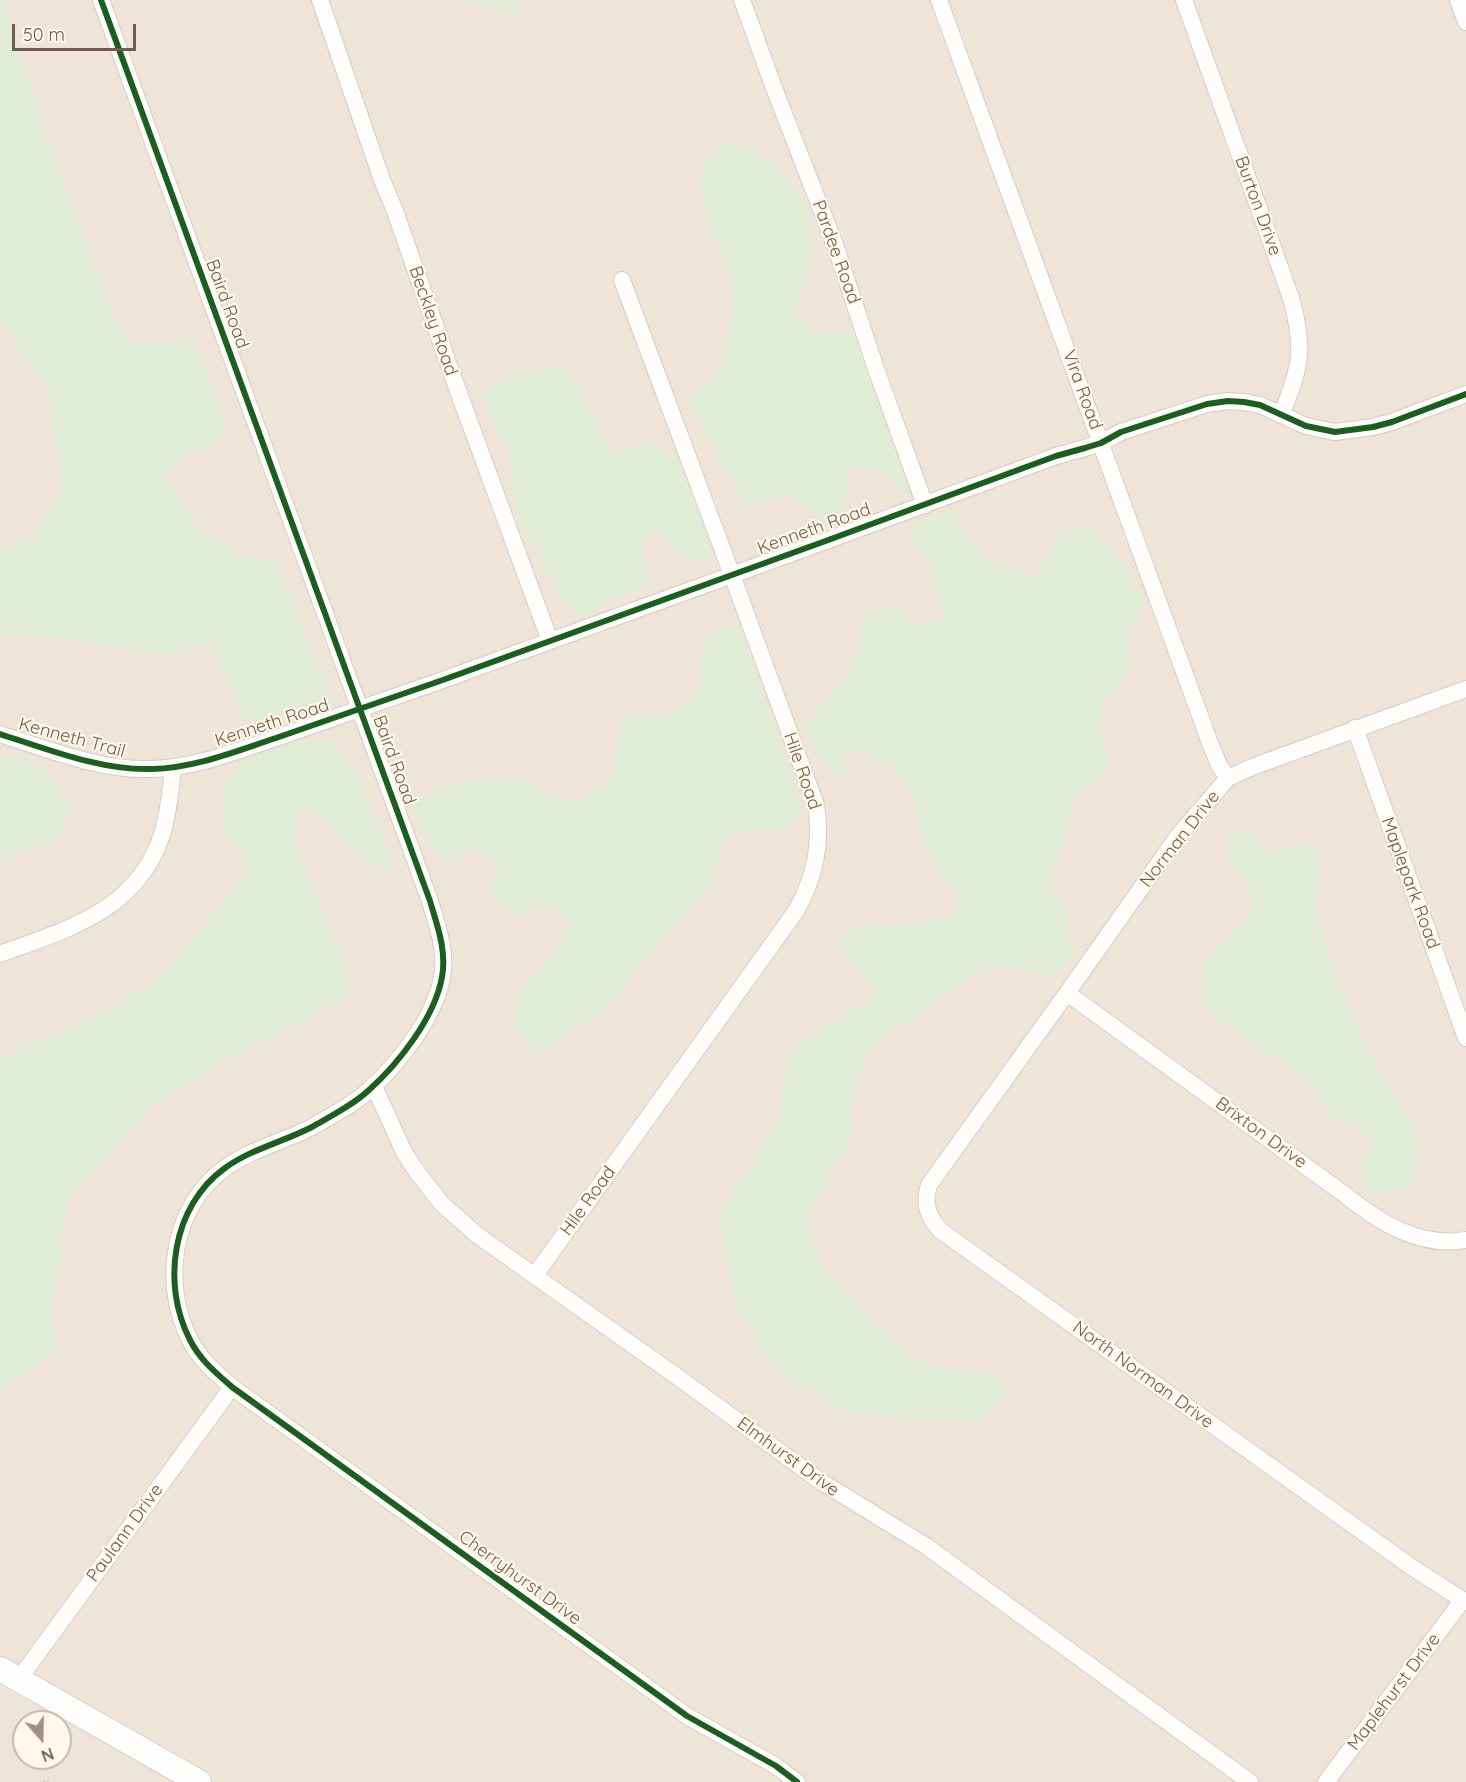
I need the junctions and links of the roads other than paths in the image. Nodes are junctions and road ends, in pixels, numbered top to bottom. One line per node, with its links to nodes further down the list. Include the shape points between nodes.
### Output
1 (101, 0): 16 (street, Baird Road)
2 (320, 0): 14 (street, Beckley Road)
3 (742, 0): 12 (street, Pardee Road, via 835,245)
4 (939, 0): 11 (street, Vira Road)
5 (1184, 0): 10 (street, Burton Drive, via 1297,320 1300,357)
6 (1458, 0): 7 (street)
7 (1466, 22)
8 (622, 280): 13 (street, Hile Road)
9 (1466, 394): 10 (street, Kenneth Road, via 1392,422 1347,432 1323,431)
10 (1281, 415): 11 (street, Kenneth Road, via 1244,402 1207,404 1121,432)
11 (1101, 443): 12 (street, Kenneth Road); 20 (street, Vira Road, via 1210,743)
12 (925, 505): 13 (street, Kenneth Road)
13 (732, 575): 14 (street, Kenneth Road); 27 (street, Hile Road, via 816,805 819,835 814,869 796,911)
14 (550, 641): 16 (street, Kenneth Road)
15 (1466, 689): 17 (street, Norman Drive)
16 (359, 710): 19 (street, Kenneth Road, via 219,757); 24 (street, Baird Road, via 430,901 443,956 442,976 424,1023)
17 (1355, 728): 20 (street, Norman Drive); 23 (street, Maplepark Road)
18 (0, 734): 19 (street, Kenneth Trail, via 110,766 134,770)
19 (173, 767): 21 (street, via 162,833 148,864 126,891 95,916)
20 (1228, 778): 22 (street, Norman Drive, via 1178,836)
21 (0, 954)
22 (1067, 993): 25 (street, Norman Drive); 26 (street, Brixton Drive, via 1367,1212 1431,1241)
23 (1466, 1038)
24 (374, 1086): 27 (street, Elmhurst Drive, via 403,1150 441,1203 477,1235); 28 (street, Baird Road, via 310,1128 232,1163 211,1180 191,1206 174,1262 178,1314 204,1362)
25 (984, 1108): 29 (street, North Norman Drive, via 928,1185 925,1200 934,1224)
26 (1466, 1240)
27 (535, 1275): 33 (street, Elmhurst Drive, via 820,1481 926,1546)
28 (232, 1387): 30 (street, Paulann Drive); 32 (street, Cherryhurst Drive, via 687,1716)
29 (1464, 1602): 34 (street, Maplehurst Drive)
30 (9, 1674): 31 (main road)
31 (199, 1782)
32 (797, 1782)
33 (1250, 1782)
34 (1326, 1782)

